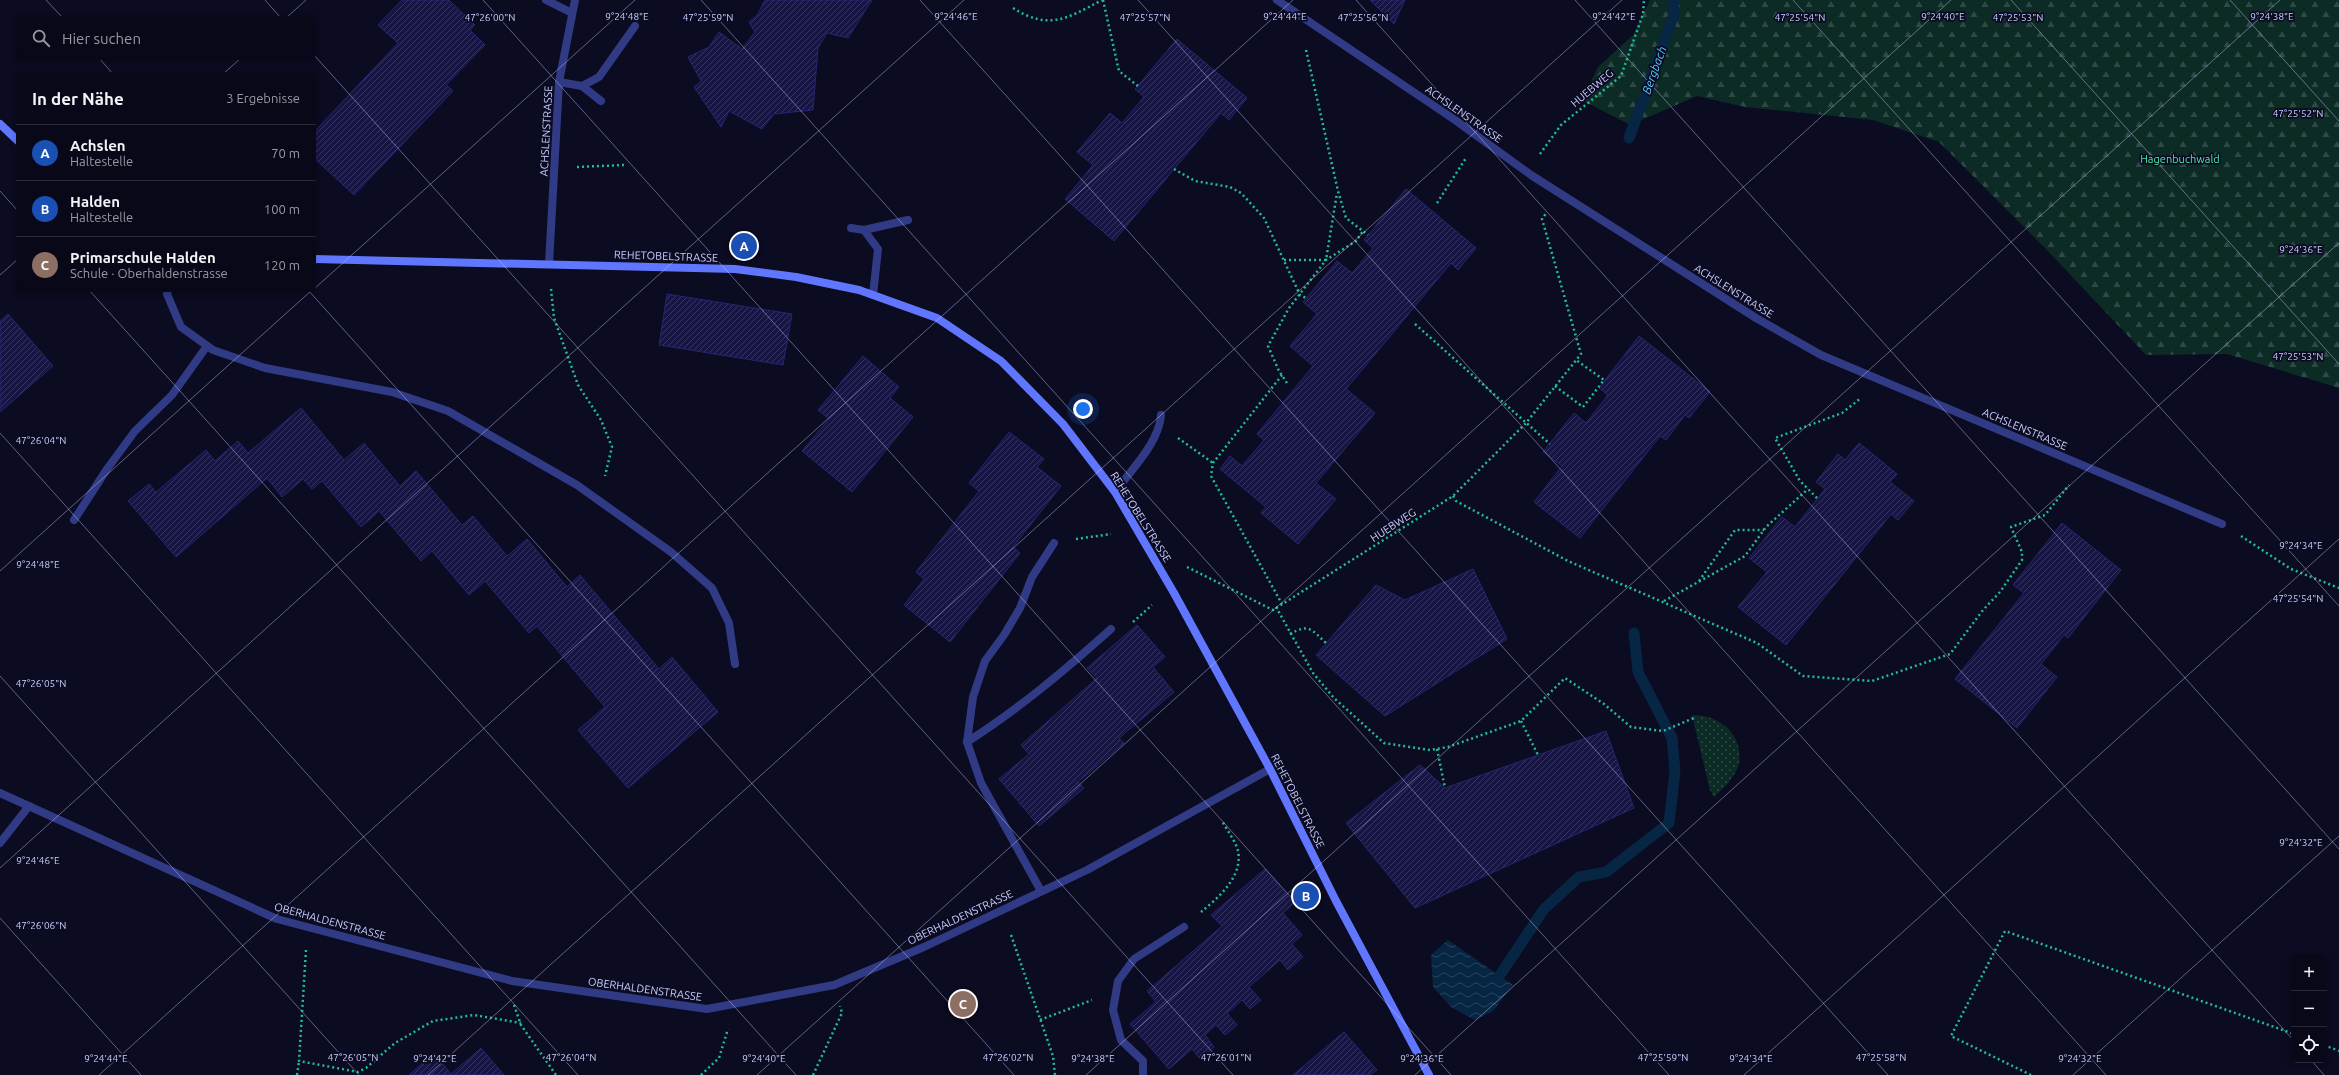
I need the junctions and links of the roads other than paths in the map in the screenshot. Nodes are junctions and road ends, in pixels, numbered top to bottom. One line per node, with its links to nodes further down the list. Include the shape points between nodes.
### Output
1 (546, 0): 4 (street)
2 (575, 0): 4 (street, ACHSLENSTRASSE)
3 (1277, 0): 22 (street, ACHSLENSTRASSE, via 1455,120 1531,175 1756,318 1820,355)
4 (572, 13): 6 (street, ACHSLENSTRASSE)
5 (635, 26): 7 (street, via 599,77)
6 (559, 82): 7 (street); 15 (street, ACHSLENSTRASSE)
7 (582, 86): 8 (street)
8 (601, 101)
9 (0, 124): 10 (street)
10 (16, 139)
11 (908, 220): 13 (street)
12 (851, 228): 13 (street)
13 (864, 230): 17 (street, via 878,249)
14 (316, 259): 15 (street, REHETOBELSTRASSE)
15 (549, 264): 17 (street, REHETOBELSTRASSE, via 735,269 796,277)
16 (168, 292): 18 (street, via 181,327)
17 (873, 295): 20 (street, REHETOBELSTRASSE, via 937,318 1001,361 1063,424)
18 (207, 346): 21 (street, via 172,395 135,431 106,469); 25 (street, via 265,368 392,392 448,411 570,482 672,552 712,588 729,623)
19 (1162, 415): 20 (street, via 1160,425 1149,446)
20 (1115, 492): 27 (street, REHETOBELSTRASSE, via 1174,593)
21 (74, 520)
22 (2222, 524)
23 (1054, 543): 26 (street, via 1032,577 1020,608 985,661 973,697)
24 (1111, 628): 26 (street, via 1053,681 1001,720)
25 (735, 664)
26 (966, 742): 31 (street, via 981,783)
27 (1270, 770): 31 (street, OBERHALDENSTRASSE, via 1087,870); 34 (street, REHETOBELSTRASSE, via 1336,901)
28 (0, 793): 29 (street, OBERHALDENSTRASSE)
29 (29, 806): 30 (street); 31 (street, OBERHALDENSTRASSE, via 277,920 512,981 708,1009 834,985 924,947)
30 (0, 842)
31 (1041, 891)
32 (1184, 927): 33 (street, via 1134,959 1118,981 1113,1010 1121,1040 1143,1061)
33 (1143, 1075)
34 (1429, 1075)

